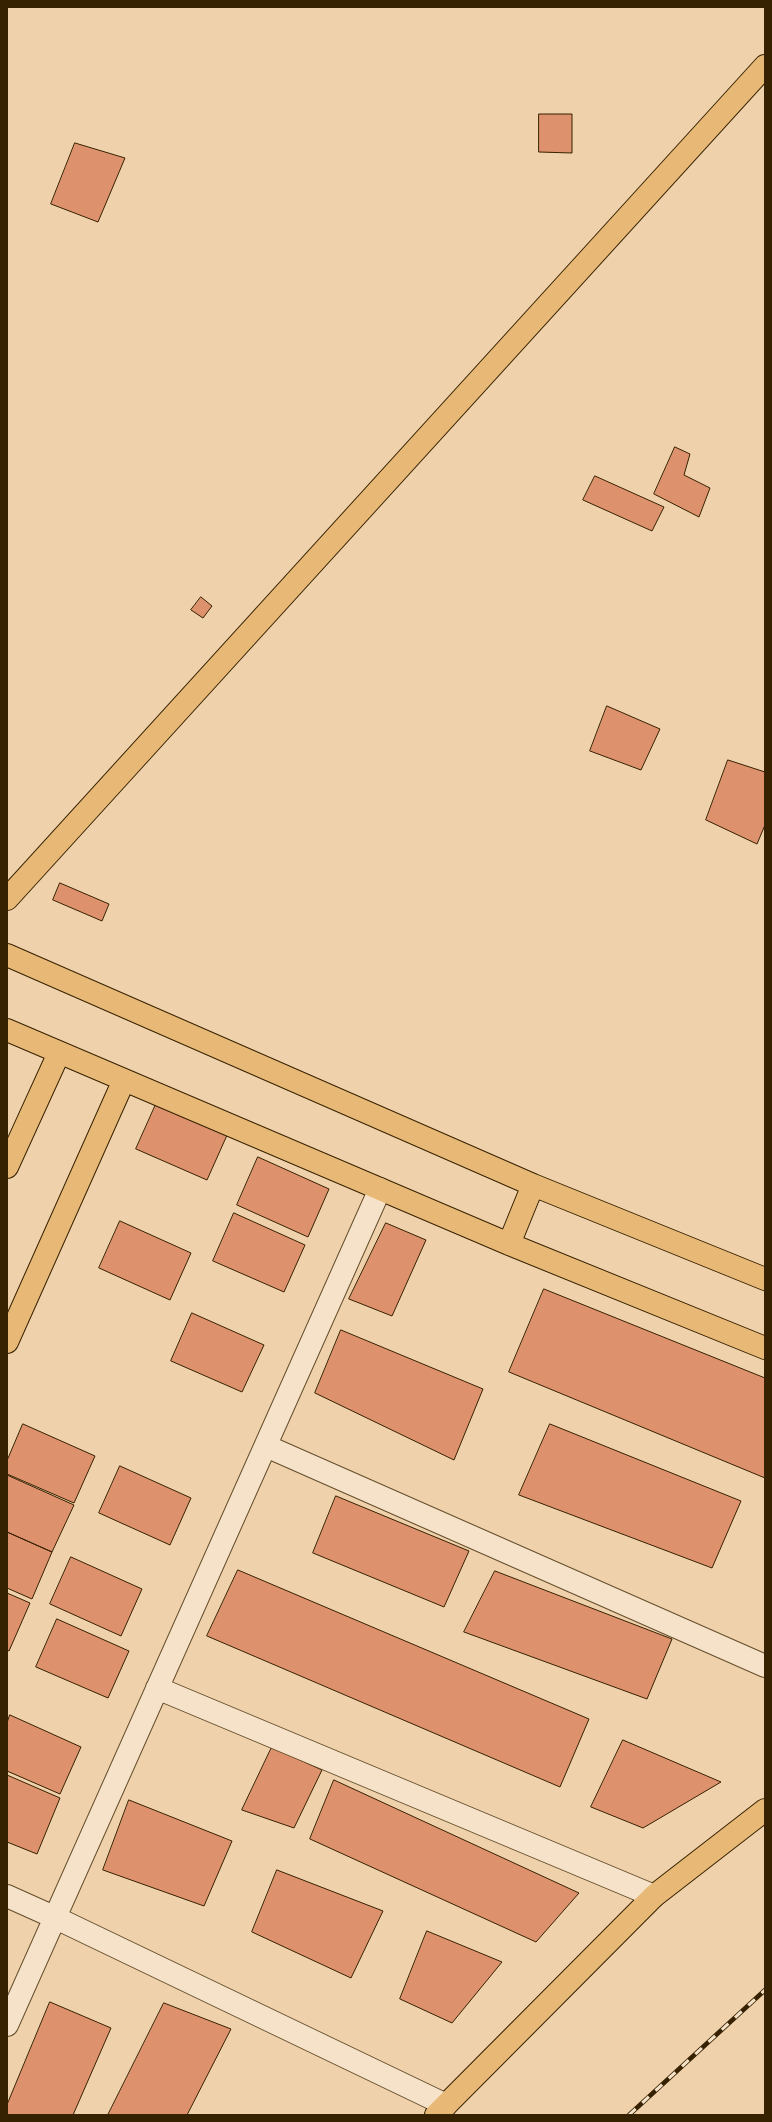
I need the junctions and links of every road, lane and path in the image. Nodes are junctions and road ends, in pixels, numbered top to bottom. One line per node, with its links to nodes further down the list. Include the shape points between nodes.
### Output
1 (765, 66): 2 (main road)
2 (7, 899)
3 (7, 955): 8 (main road)
4 (7, 1030): 5 (main road)
5 (59, 1053): 6 (main road); 7 (main road)
6 (124, 1080): 9 (main road); 12 (main road)
7 (7, 1167)
8 (533, 1185): 10 (main road); 11 (main road)
9 (380, 1189): 10 (main road); 14 (street)
10 (509, 1244): 13 (main road)
11 (765, 1279)
12 (7, 1342)
13 (765, 1348)
14 (266, 1446): 15 (street); 16 (street)
15 (765, 1666)
16 (157, 1688): 19 (street); 20 (street)
17 (765, 1810): 19 (main road)
18 (7, 1896): 20 (street)
19 (654, 1896): 22 (main road)
20 (56, 1918): 21 (street); 22 (street)
21 (7, 2025)
22 (441, 2110)

